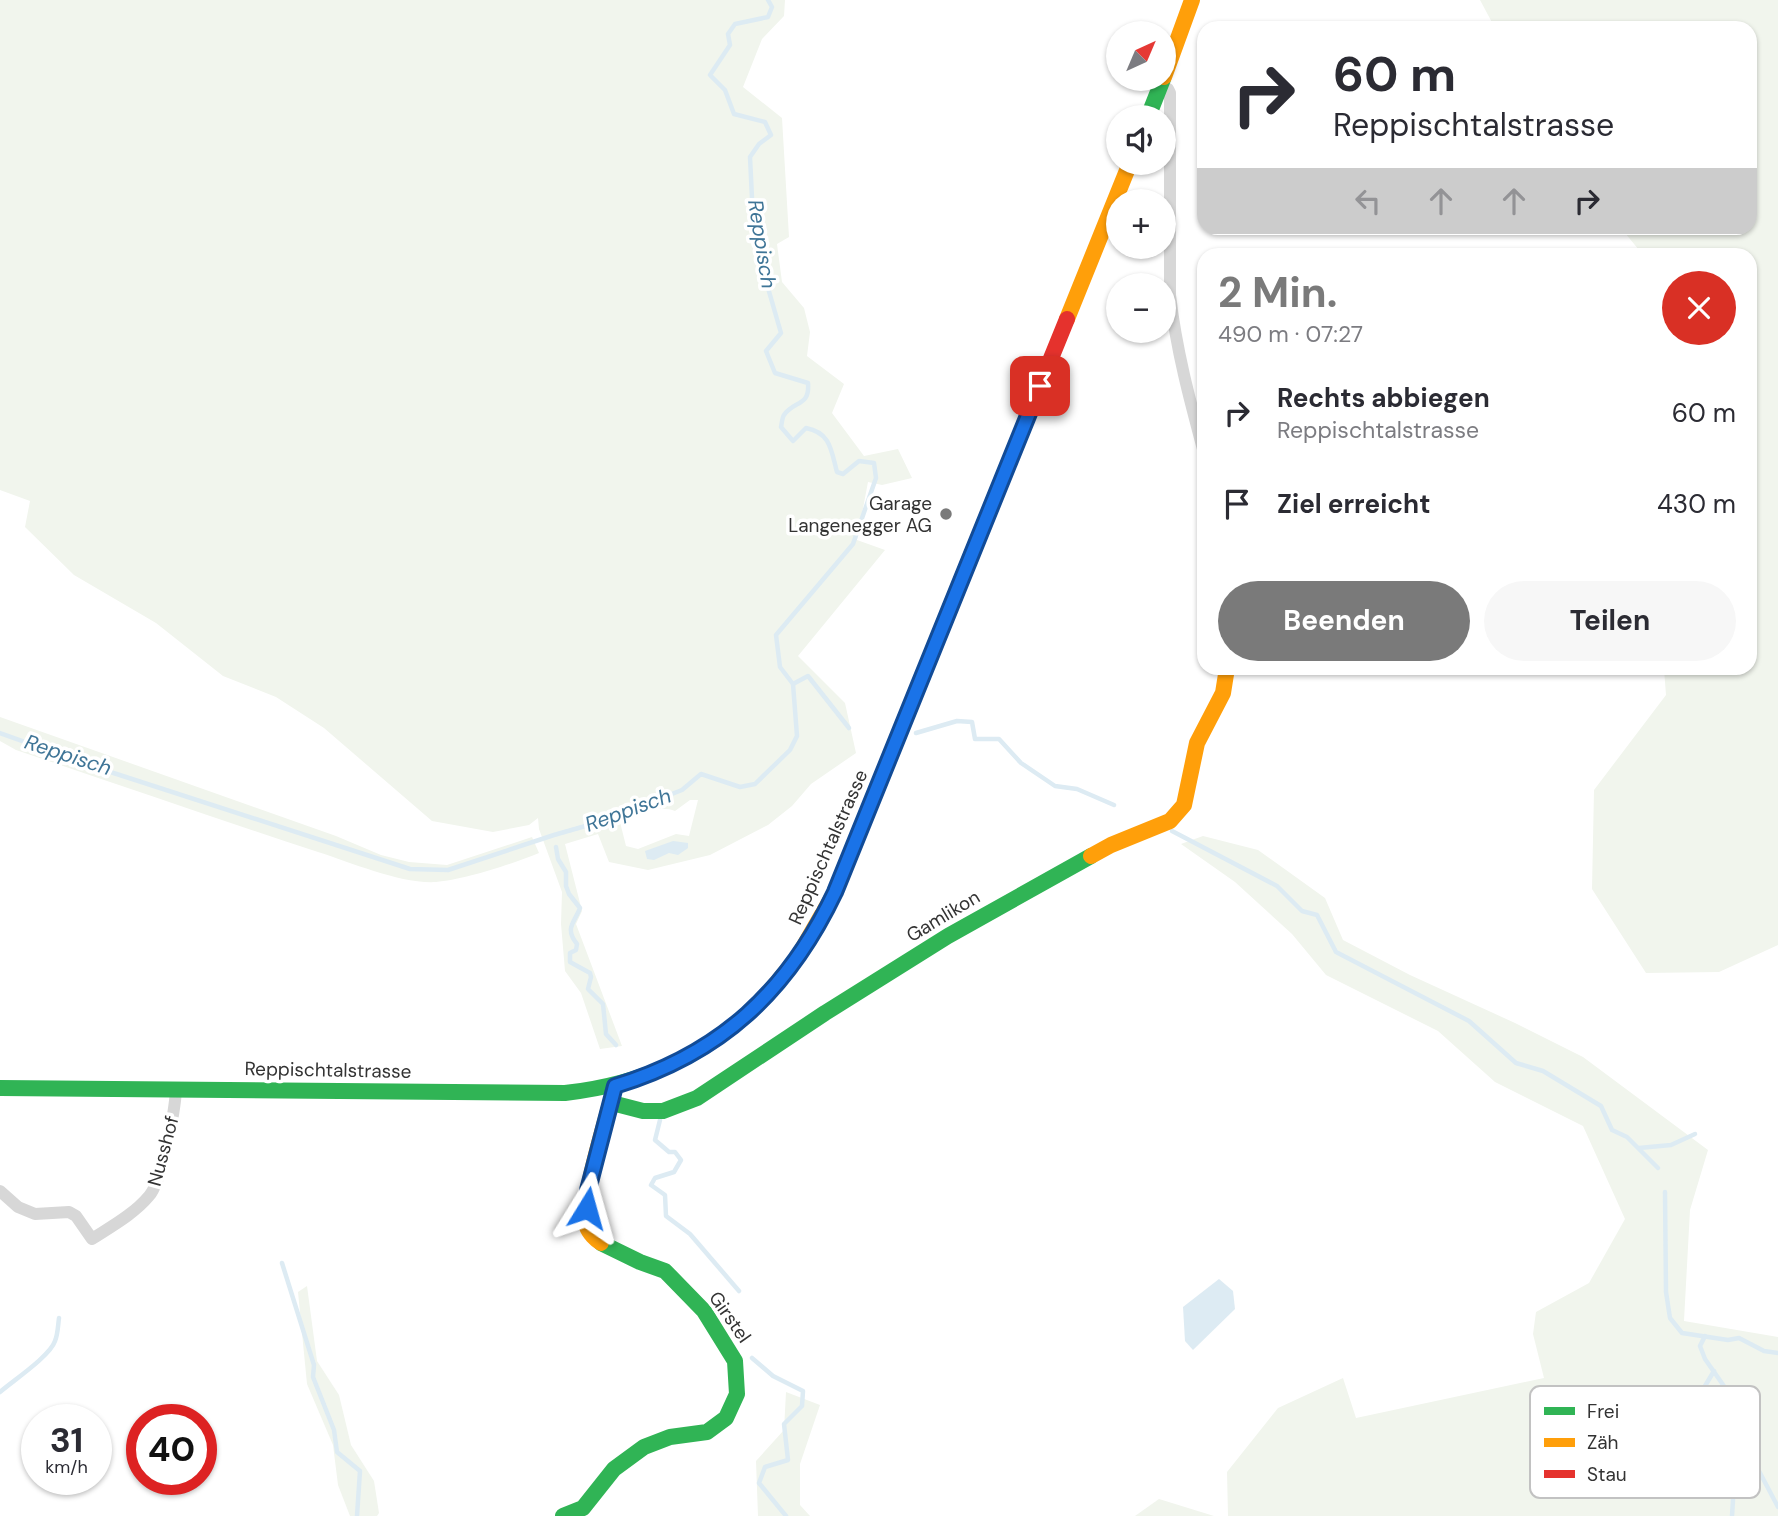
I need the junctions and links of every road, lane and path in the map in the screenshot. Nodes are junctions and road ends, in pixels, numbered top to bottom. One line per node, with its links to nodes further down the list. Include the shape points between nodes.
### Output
1 (1192, 0): 2 (main road)
2 (1176, 44)
3 (1169, 91): 5 (street, via 1170,295)
4 (1125, 175): 7 (main road, Reppischtalstrasse, via 818,927 772,991 727,1032 657,1072)
5 (1197, 427)
6 (1226, 675): 10 (main road, Gamlikon, via 1223,694 1197,743 1184,805 1170,821 1111,845 948,936 697,1098 663,1111)
7 (615, 1086): 9 (main road, Reppischtalstrasse, via 525,1094); 10 (main road)
8 (0, 1088): 9 (main road, Reppischtalstrasse)
9 (177, 1090): 11 (street, Nusshof, via 169,1140 152,1194 92,1239 69,1212 35,1214)
10 (612, 1103): 12 (main road, Girstel, via 588,1190 587,1226 597,1241 665,1271 704,1311 735,1361 737,1394 726,1418 707,1432 670,1437 645,1447 614,1469 583,1508)
11 (0, 1191)
12 (563, 1516)

